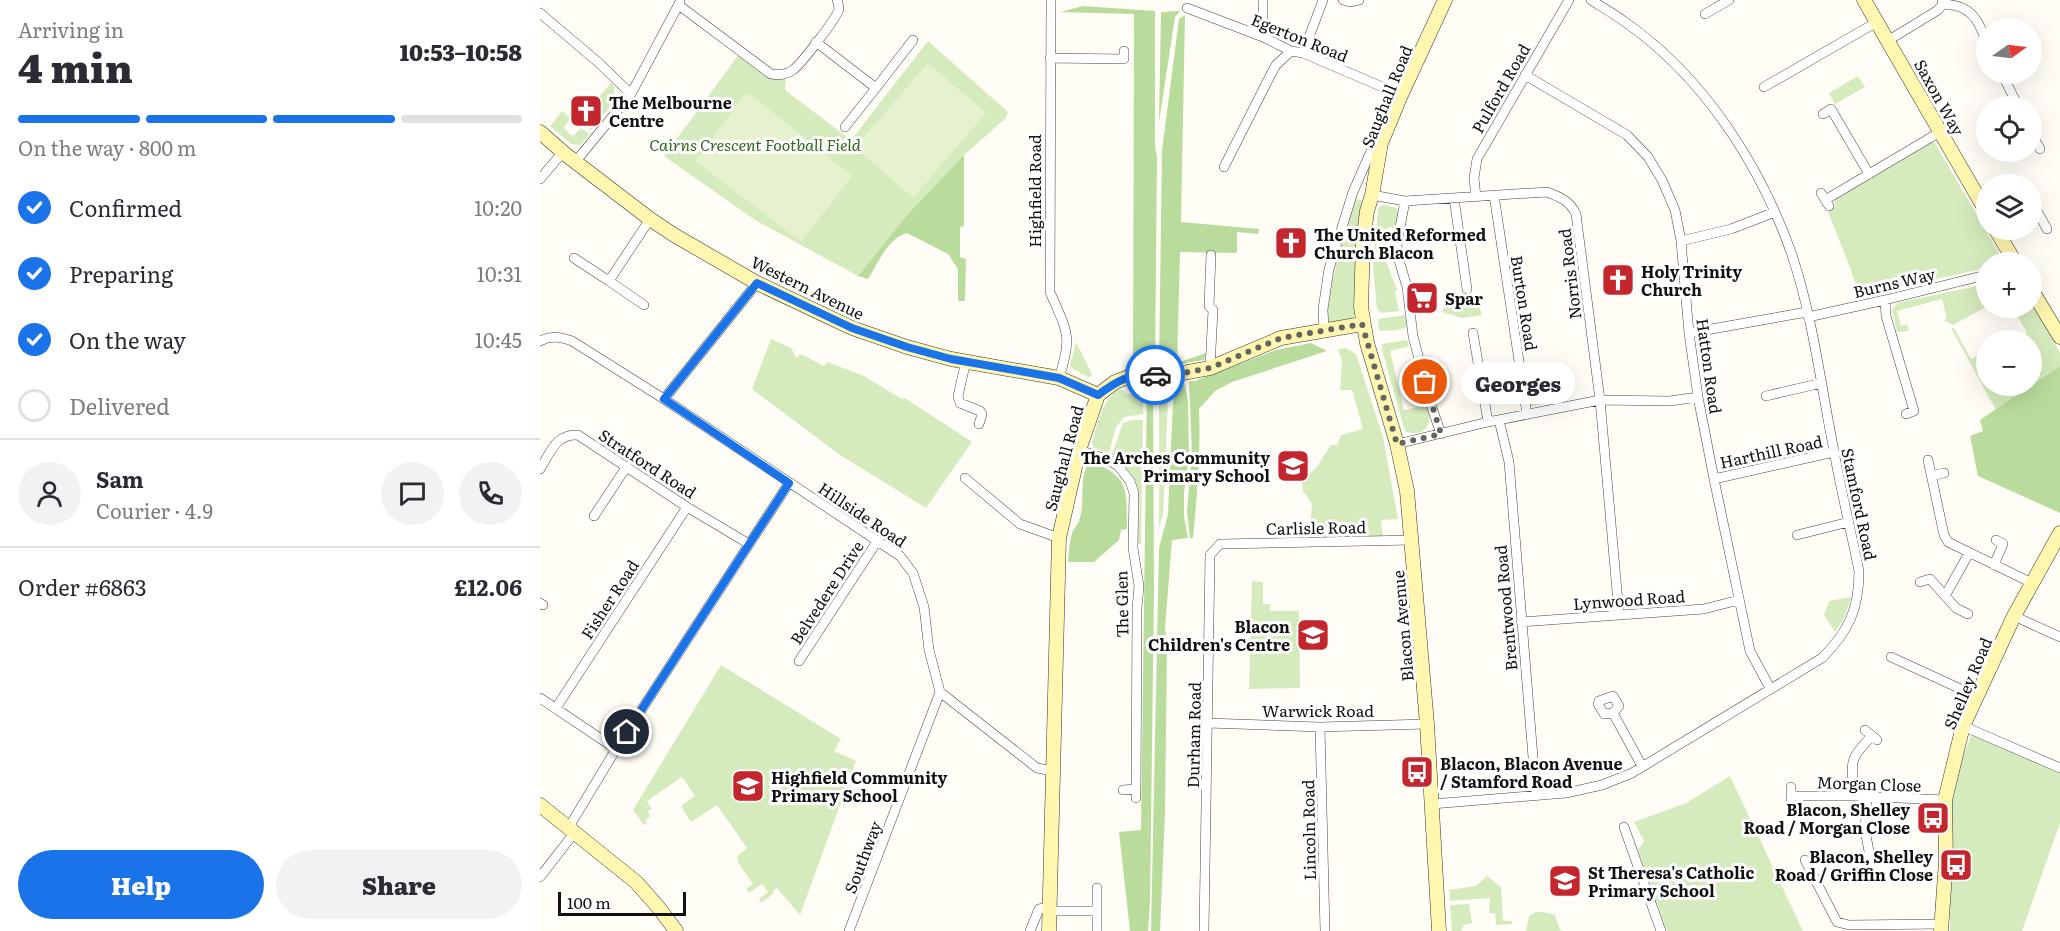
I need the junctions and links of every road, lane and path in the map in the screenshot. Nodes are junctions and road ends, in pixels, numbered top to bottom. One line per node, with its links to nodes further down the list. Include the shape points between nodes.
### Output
1 (837, 0): 22 (street, via 835,18)
2 (1051, 0): 26 (street, Highfield Road)
3 (1263, 0): 19 (street)
4 (1323, 0): 25 (street)
5 (1343, 0): 6 (street)
6 (1359, 0)
7 (1445, 0): 31 (street, Saughall Road)
8 (1569, 0): 27 (street, Pulford Road)
9 (1591, 0): 49 (street, Stamford Road, via 1626,22 1675,64 1708,100 1750,161)
10 (1730, 0): 15 (street)
11 (1864, 0): 18 (street, Saxon Way)
12 (1943, 2): 17 (street, via 1970,11); 21 (street, via 1938,10)
13 (680, 3): 22 (street, via 771,75 782,76 792,71); 30 (street)
14 (1187, 8): 19 (street, Egerton Road)
15 (1707, 10)
16 (540, 13): 30 (street)
17 (1976, 18)
18 (1877, 22): 21 (street, Saxon Way); 28 (street)
19 (1263, 37): 24 (street, Egerton Road)
20 (913, 40): 29 (street)
21 (1889, 40): 35 (street, Saxon Way)
22 (816, 42): 29 (street)
23 (1124, 51): 26 (street, via 1124,59)
24 (1291, 51): 25 (street, Egerton Road); 39 (street, via 1269,76)
25 (1303, 53): 31 (street, Egerton Road)
26 (1050, 58): 72 (street, Highfield Road, via 1050,292 1068,343)
27 (1526, 75): 45 (street, Pulford Road, via 1477,159); 53 (street, Hatton Road, via 1627,135 1648,157 1675,210)
28 (1763, 86)
29 (876, 87): 33 (street)
30 (631, 94): 38 (street)
31 (1401, 94): 36 (street, Saughall Road)
32 (1823, 114): 40 (street, via 1832,109)
33 (845, 127)
34 (540, 132): 37 (street, Western Avenue)
35 (1940, 132): 40 (street); 42 (street, Saxon Way)
36 (1382, 143): 43 (street, Saughall Road); 65 (street, via 1371,151 1350,200 1329,269)
37 (563, 152): 38 (street, Western Avenue); 41 (street)
38 (576, 161): 50 (street, Western Avenue)
39 (1224, 167)
40 (1869, 174): 47 (street)
41 (540, 179)
42 (1976, 194)
43 (1372, 195): 48 (street, Norris Road); 64 (street, Saughall Road, via 1363,243)
44 (1494, 195): 45 (street, Norris Road); 78 (street, Norris Road, via 1547,192 1572,206); 79 (street, Burton Road)
45 (1476, 196): 46 (street, Norris Road)
46 (1454, 198): 48 (street, Norris Road); 59 (street)
47 (1825, 200)
48 (1404, 201): 84 (street, via 1396,243 1398,257 1407,287 1413,336)
49 (1775, 212): 53 (street, via 1731,229); 63 (street, Stamford Road)
50 (650, 219): 57 (street); 58 (street, Western Avenue)
51 (2042, 219): 52 (street)
52 (2048, 229)
53 (1681, 241): 67 (street, Hatton Road)
54 (1211, 255): 71 (street)
55 (574, 258): 57 (street)
56 (1976, 277): 60 (street, Burns Way)
57 (609, 281): 61 (street)
58 (757, 283): 70 (street, Western Avenue, via 852,328); 77 (street)
59 (1467, 289)
60 (1885, 300): 63 (street, Burns Way); 80 (street, via 1886,316 1914,411)
61 (644, 305)
62 (2042, 307): 68 (street)
63 (1808, 314): 67 (street, Burns Way); 73 (street, Stamford Road)
64 (1362, 324): 65 (street, Saughall Road); 85 (street, Blacon Avenue)
65 (1324, 331): 71 (street, Saughall Road, via 1281,338)
66 (1473, 333): 82 (street)
67 (1689, 333): 76 (street, Hatton Road)
68 (2060, 337)
69 (540, 341): 77 (street, Hillside Road, via 551,337 572,341)
70 (966, 361): 72 (street, Western Avenue); 83 (street, via 958,396 960,403 980,411)
71 (1210, 368): 74 (street, Saughall Road, via 1131,376)
72 (1059, 378): 74 (street, Western Avenue)
73 (1822, 383): 75 (street); 87 (street, Stamford Road)
74 (1098, 395): 86 (street, Saughall Road)
75 (1766, 396)
76 (1698, 397): 78 (street, via 1670,401); 93 (street, Hatton Road)
77 (664, 399): 94 (street, Hillside Road)
78 (1600, 400): 79 (street); 113 (street, Norris Road)
79 (1527, 414): 81 (street)
80 (1906, 414)
81 (1499, 420): 82 (street); 116 (street, Brentwood Road, via 1509,462)
82 (1488, 422): 84 (street)
83 (979, 424)
84 (1441, 434): 85 (street)
85 (1397, 444): 103 (street, Blacon Avenue)
86 (1078, 450): 101 (street, Saughall Road); 135 (street, The Glen, via 1118,466 1134,493 1133,548 1140,586 1136,793)
87 (1834, 452): 93 (street, Harthill Road); 98 (street, Stamford Road)
88 (1928, 460): 92 (street)
89 (627, 466): 90 (street, Stratford Road, via 578,435 568,434 560,437); 96 (street, Stratford Road); 97 (street)
90 (540, 469)
91 (1944, 474): 92 (street)
92 (1931, 476): 107 (street, via 1944,535 1948,542)
93 (1714, 479): 112 (street, Hatton Road)
94 (789, 483): 102 (street, Hillside Road); 105 (street)
95 (964, 491): 101 (street, via 968,480 1020,524)
96 (687, 507): 105 (street, Stratford Road); 124 (street, Fisher Road)
97 (594, 516)
98 (1849, 522): 100 (street); 120 (street, Stamford Road, via 1859,591 1845,630 1822,657)
99 (2060, 533): 110 (street, Shelley Road)
100 (1797, 535)
101 (1059, 538): 134 (street, Saughall Road)
102 (878, 540): 119 (street, Belvedere Drive); 121 (street, Hillside Road, via 900,556 913,573 924,607 929,650)
103 (1412, 540): 106 (street, Carlisle Road); 127 (street, Blacon Avenue)
104 (2002, 541): 108 (street)
105 (749, 544): 131 (street)
106 (1220, 544): 126 (street, Durham Road, via 1210,555)
107 (1969, 552): 108 (street); 111 (street)
108 (1994, 565): 110 (street)
109 (1920, 582): 111 (street, via 1930,579)
110 (2032, 583): 115 (street, Shelley Road)
111 (1946, 596): 114 (street)
112 (1739, 600): 113 (street, Lynwood Road, via 1704,609); 120 (street, Hatton Road, via 1750,651)
113 (1619, 614): 116 (street, Lynwood Road)
114 (1968, 614)
115 (2014, 616): 117 (street); 122 (street, Shelley Road)
116 (1521, 622): 136 (street, Brentwood Road)
117 (2060, 637)
118 (1891, 657): 122 (street, via 1905,657)
119 (799, 661)
120 (1770, 688): 132 (street, Stamford Road)
121 (940, 692): 134 (street, via 1037,768); 154 (street, Southway)
122 (1976, 696): 128 (street, Shelley Road)
123 (540, 698): 124 (street)
124 (556, 708): 131 (street)
125 (1613, 713): 132 (street)
126 (1208, 723): 129 (street, Warwick Road); 158 (street, Durham Road)
127 (1427, 724): 129 (street, Warwick Road); 141 (street, Blacon Avenue)
128 (1963, 726): 133 (street); 140 (street, Shelley Road)
129 (1320, 727): 159 (street, Lincoln Road)
130 (1871, 735): 138 (street, via 1852,759)
131 (616, 749): 143 (street)
132 (1642, 766): 136 (street, Stamford Road, via 1602,784 1566,793)
133 (2060, 768)
134 (1053, 771): 149 (street, Saughall Road)
135 (1123, 789)
136 (1536, 794): 141 (street, Stamford Road)
137 (1791, 796): 138 (street, Morgan Close)
138 (1854, 796): 139 (street, Morgan Close)
139 (1867, 796): 140 (street, Morgan Close); 145 (street)
140 (1946, 800): 152 (street, Shelley Road)
141 (1432, 804): 160 (street, Blacon Avenue)
142 (540, 805): 143 (street)
143 (572, 830): 147 (street); 153 (street, via 636,882)
144 (1639, 833): 161 (street, via 1626,832)
145 (1867, 857)
146 (1810, 863): 151 (street, via 1837,922)
147 (540, 877)
148 (1097, 888): 150 (street)
149 (1049, 909): 150 (street); 155 (street, via 1039,909); 156 (street, Saughall Road)
150 (1097, 911): 157 (street)
151 (1849, 928): 152 (street)
152 (1942, 928)
153 (676, 931)
154 (849, 931)
155 (1030, 931)
156 (1048, 931)
157 (1097, 931)
158 (1204, 931)
159 (1325, 931)
160 (1439, 931)
161 (1661, 931)

